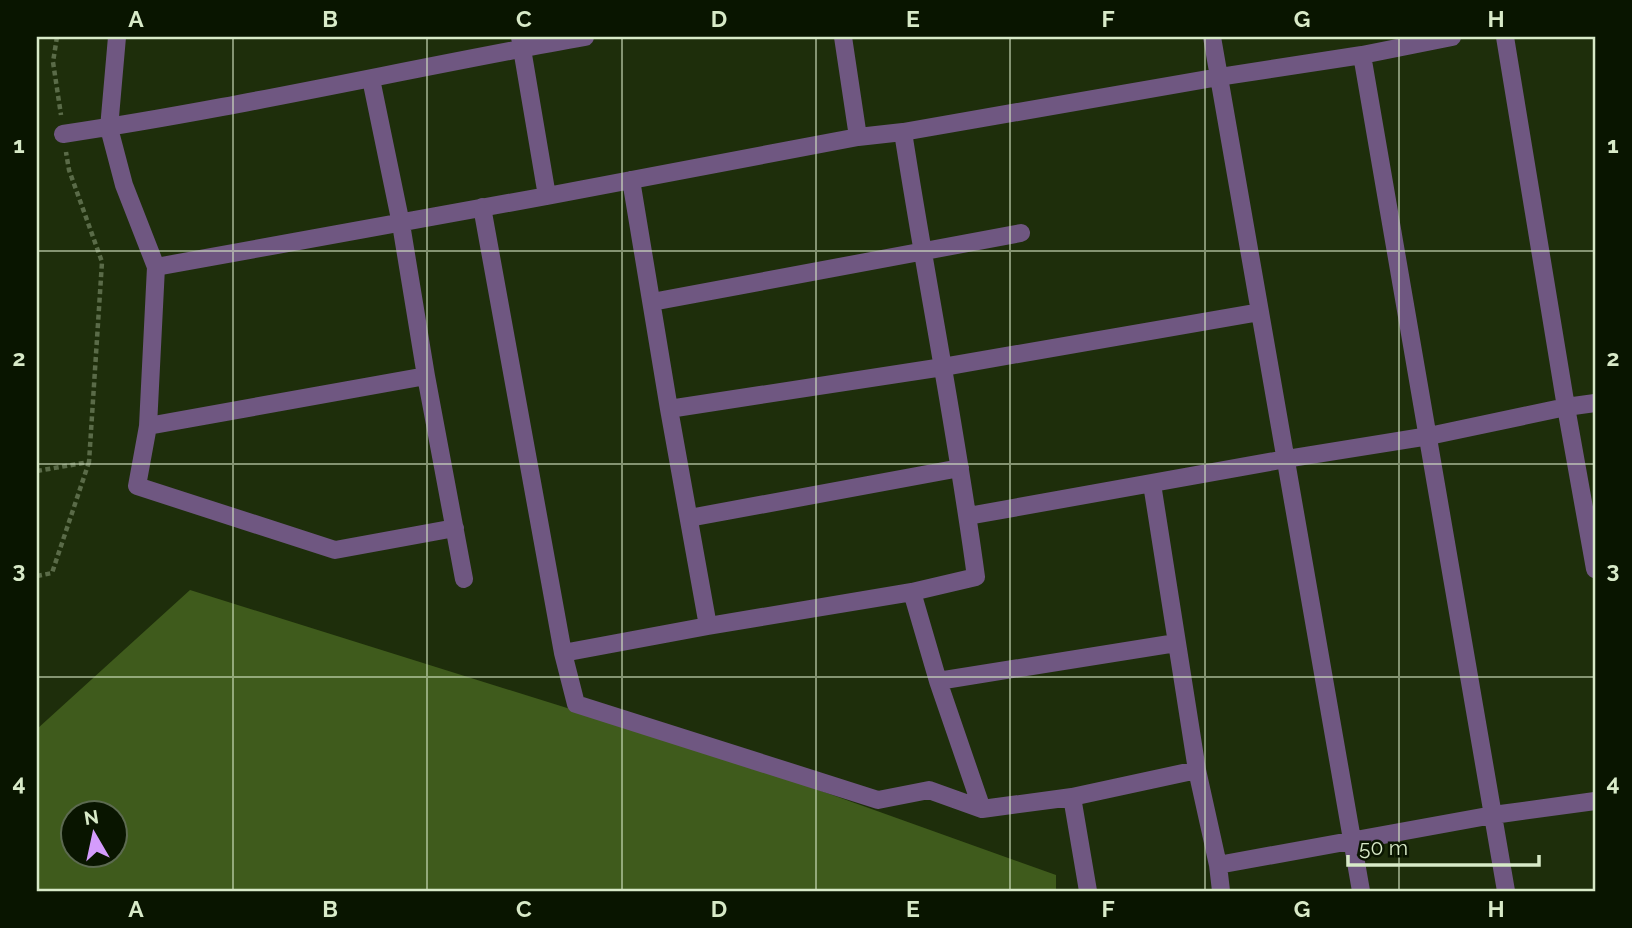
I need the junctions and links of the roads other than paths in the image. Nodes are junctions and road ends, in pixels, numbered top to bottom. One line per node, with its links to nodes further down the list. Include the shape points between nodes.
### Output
1 (117, 37): 11 (street)
2 (585, 37): 7 (street)
3 (843, 37): 14 (street)
4 (1212, 37): 9 (street)
5 (1452, 37): 8 (street)
6 (1505, 37): 27 (street)
7 (521, 42): 10 (street); 16 (street)
8 (1362, 55): 9 (street); 30 (street)
9 (1219, 77): 12 (street); 23 (street)
10 (371, 79): 11 (street); 18 (street)
11 (109, 128): 13 (street); 21 (street, via 124,185)
12 (903, 132): 14 (street); 20 (street)
13 (63, 134)
14 (858, 138): 15 (street)
15 (631, 180): 16 (street); 22 (street)
16 (547, 196): 17 (street)
17 (482, 207): 18 (street); 42 (street)
18 (401, 224): 21 (street); 25 (street)
19 (1021, 233): 20 (street)
20 (922, 252): 22 (street); 24 (street)
21 (156, 267): 29 (street)
22 (652, 302): 28 (street)
23 (1261, 312): 24 (street); 31 (street)
24 (943, 367): 28 (street); 32 (street)
25 (425, 376): 29 (street); 36 (street)
26 (1595, 403): 27 (street)
27 (1566, 407): 30 (street); 37 (street)
28 (669, 409): 35 (street)
29 (148, 426): 36 (street, via 137,486 335,550)
30 (1429, 436): 31 (street); 48 (street)
31 (1286, 459): 33 (street); 49 (street)
32 (960, 468): 34 (street); 35 (street)
33 (1152, 484): 34 (street); 41 (street)
34 (968, 516): 39 (street, via 976,577)
35 (689, 518): 40 (street)
36 (455, 528): 38 (street)
37 (1595, 569)
38 (464, 579)
39 (912, 592): 40 (street); 43 (street)
40 (708, 626): 42 (street)
41 (1176, 643): 43 (street); 44 (street)
42 (563, 653): 47 (street, via 576,704 878,800 929,790)
43 (938, 681): 47 (street)
44 (1197, 770): 45 (street); 50 (street)
45 (1072, 797): 47 (street); 51 (street)
46 (1595, 802): 48 (street)
47 (982, 809)
48 (1493, 816): 49 (street); 54 (street)
49 (1352, 841): 50 (street); 53 (street)
50 (1218, 865): 52 (street)
51 (1088, 891)
52 (1222, 891)
53 (1361, 891)
54 (1506, 891)

